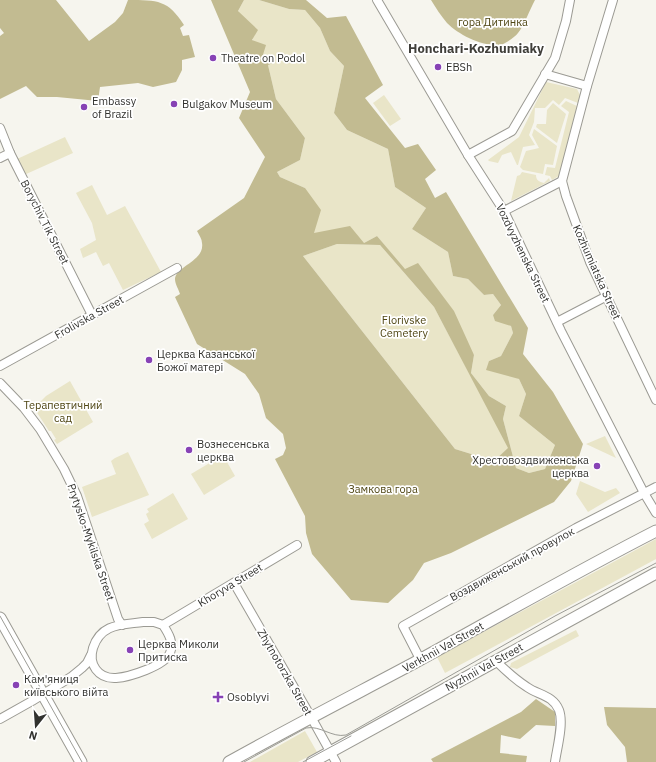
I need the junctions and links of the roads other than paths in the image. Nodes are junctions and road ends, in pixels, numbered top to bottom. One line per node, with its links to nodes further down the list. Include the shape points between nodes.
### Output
1 (377, 0): 8 (street, Vozdvyzhenska Street)
2 (570, 0): 4 (street, via 555,58)
3 (613, 0): 5 (street, Kozhumiatska Street)
4 (545, 74): 5 (street); 8 (street, via 512,131)
5 (587, 86): 10 (street, Kozhumiatska Street)
6 (0, 128): 7 (street, Borychiv Tik Street)
7 (10, 153): 9 (street); 14 (street, Borychiv Tik Street)
8 (468, 155): 11 (street, Vozdvyzhenska Street)
9 (0, 158)
10 (562, 180): 11 (street); 13 (street, Kozhumiatska Street, via 590,262)
11 (504, 211): 15 (street, Vozdvyzhenska Street)
12 (177, 268): 14 (street, Frolivska Street)
13 (607, 296): 15 (street); 18 (street, Kozhumiatska Street)
14 (92, 315): 16 (street, Frolivska Street)
15 (557, 322): 20 (street, Vozdvyzhenska Street)
16 (0, 366)
17 (0, 383): 27 (street, Prytysko-Mykilska Street, via 40,429 64,469 77,496)
18 (656, 400)
19 (656, 487): 20 (street, Воздвиженський провулок)
20 (644, 493): 21 (street, Vozdvyzhenska Street); 30 (street, Воздвиженський провулок, via 576,528 403,626)
21 (656, 513)
22 (656, 531): 30 (main road, Verkhnii Val Street)
23 (297, 545): 25 (street, Khoryva Street)
24 (656, 573): 31 (main road, Nyzhnii Val Street)
25 (234, 583): 28 (street, Khoryva Street); 35 (street, Zhytnotorzka Street)
26 (0, 618): 34 (main road)
27 (122, 625): 28 (street, via 154,622); 29 (street, via 100,633)
28 (164, 625): 32 (street, via 172,645 170,655 164,661 143,671 116,678)
29 (91, 654): 32 (street, via 92,664); 33 (street, via 87,663)
30 (420, 659): 35 (main road, Verkhnii Val Street)
31 (496, 661): 37 (main road, Nyzhnii Val Street); 42 (street, via 528,688 557,705 561,720)
32 (101, 674): 33 (street, via 85,672)
33 (71, 677): 34 (street)
34 (42, 694): 36 (street); 38 (main road)
35 (311, 717): 37 (street, Zhytnotorzka Street); 39 (main road, Verkhnii Val Street)
36 (0, 719)
37 (330, 752): 40 (main road, Nyzhnii Val Street); 41 (street, Zhytnotorzka Street)
38 (81, 762)
39 (229, 762)
40 (312, 762)
41 (336, 762)
42 (555, 762)

